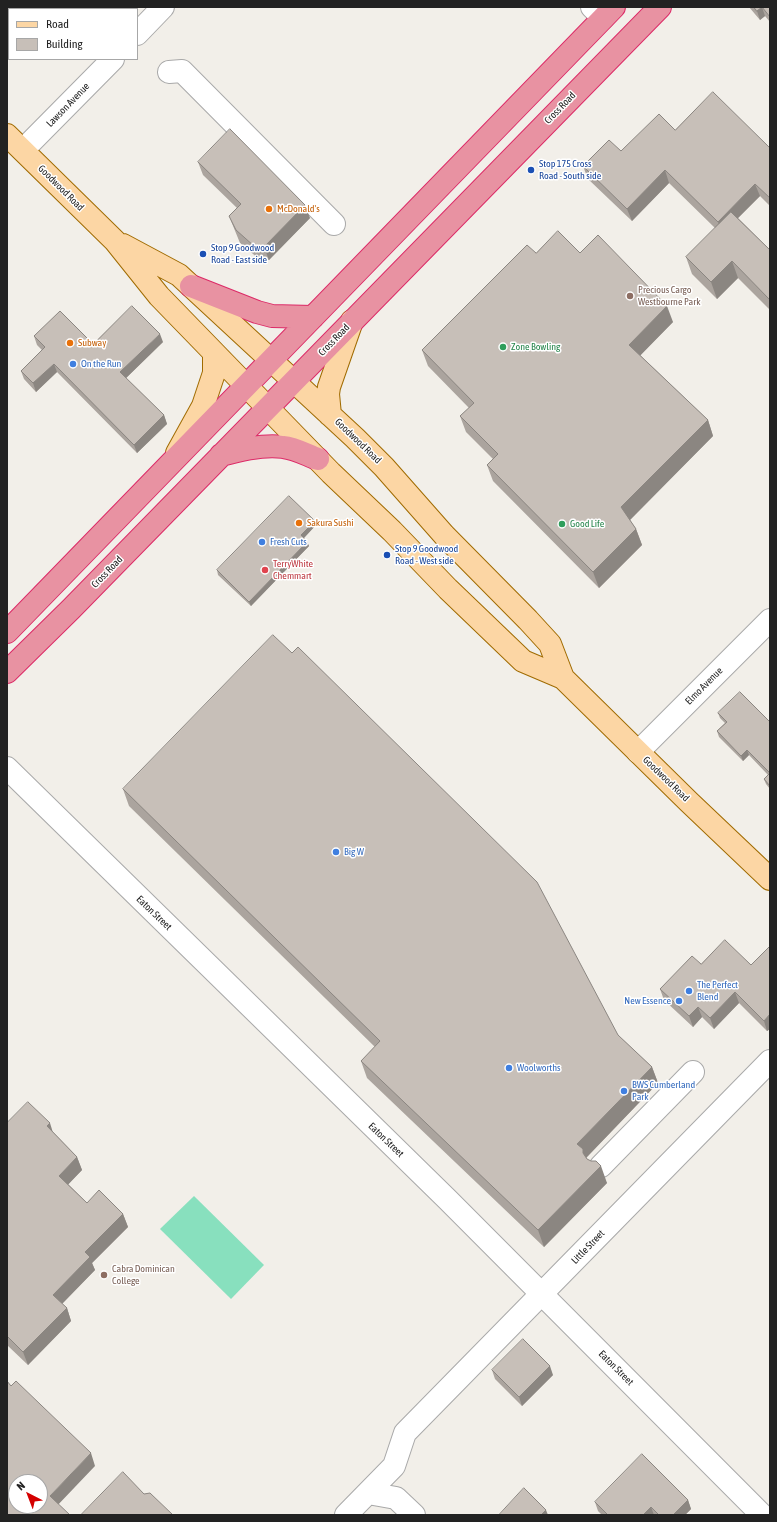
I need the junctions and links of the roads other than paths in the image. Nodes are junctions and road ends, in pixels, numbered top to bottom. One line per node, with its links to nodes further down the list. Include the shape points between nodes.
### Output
1 (164, 7): 4 (street)
2 (660, 7): 5 (highway, Cross Road)
3 (603, 11): 5 (highway); 13 (highway)
4 (138, 33)
5 (626, 41): 14 (highway, Cross Road)
6 (112, 60): 9 (street, Lawson Avenue)
7 (168, 72): 10 (street, via 182,71)
8 (7, 135): 9 (main road, Goodwood Road)
9 (23, 150): 11 (main road, Goodwood Road)
10 (334, 224)
11 (115, 241): 12 (main road, Goodwood Road, via 179,275); 15 (main road, Goodwood Road, via 159,296)
12 (190, 286): 13 (highway, via 272,316); 16 (main road, Goodwood Road)
13 (313, 317): 16 (highway)
14 (352, 321): 17 (highway, Cross Road); 20 (main road, via 329,387)
15 (214, 353): 18 (main road, Goodwood Road); 23 (main road, via 214,373 203,406)
16 (271, 360): 17 (main road, Goodwood Road); 18 (highway)
17 (293, 381): 19 (highway, Cross Road); 20 (main road, Goodwood Road)
18 (247, 385): 19 (main road, Goodwood Road); 23 (highway)
19 (268, 407): 21 (highway, Cross Road); 22 (main road, Goodwood Road)
20 (330, 415): 27 (main road, Goodwood Road, via 384,467 444,535 546,639)
21 (221, 455): 22 (highway, via 241,449 277,446); 26 (highway, Cross Road)
22 (318, 459): 27 (main road, Goodwood Road, via 523,660)
23 (171, 463): 25 (highway)
24 (770, 620): 28 (street, Elmo Avenue)
25 (7, 632)
26 (7, 672)
27 (563, 678): 28 (main road, Goodwood Road)
28 (638, 752): 30 (main road, Goodwood Road)
29 (7, 768): 34 (street, Eaton Street)
30 (770, 879)
31 (770, 1061): 34 (street, Little Street)
32 (693, 1072): 33 (street)
33 (601, 1166)
34 (542, 1294): 35 (street, Little Street, via 405,1433 394,1466); 38 (street, Eaton Street)
35 (368, 1493): 36 (street); 37 (street, via 396,1498)
36 (346, 1515)
37 (414, 1515)
38 (762, 1515)

